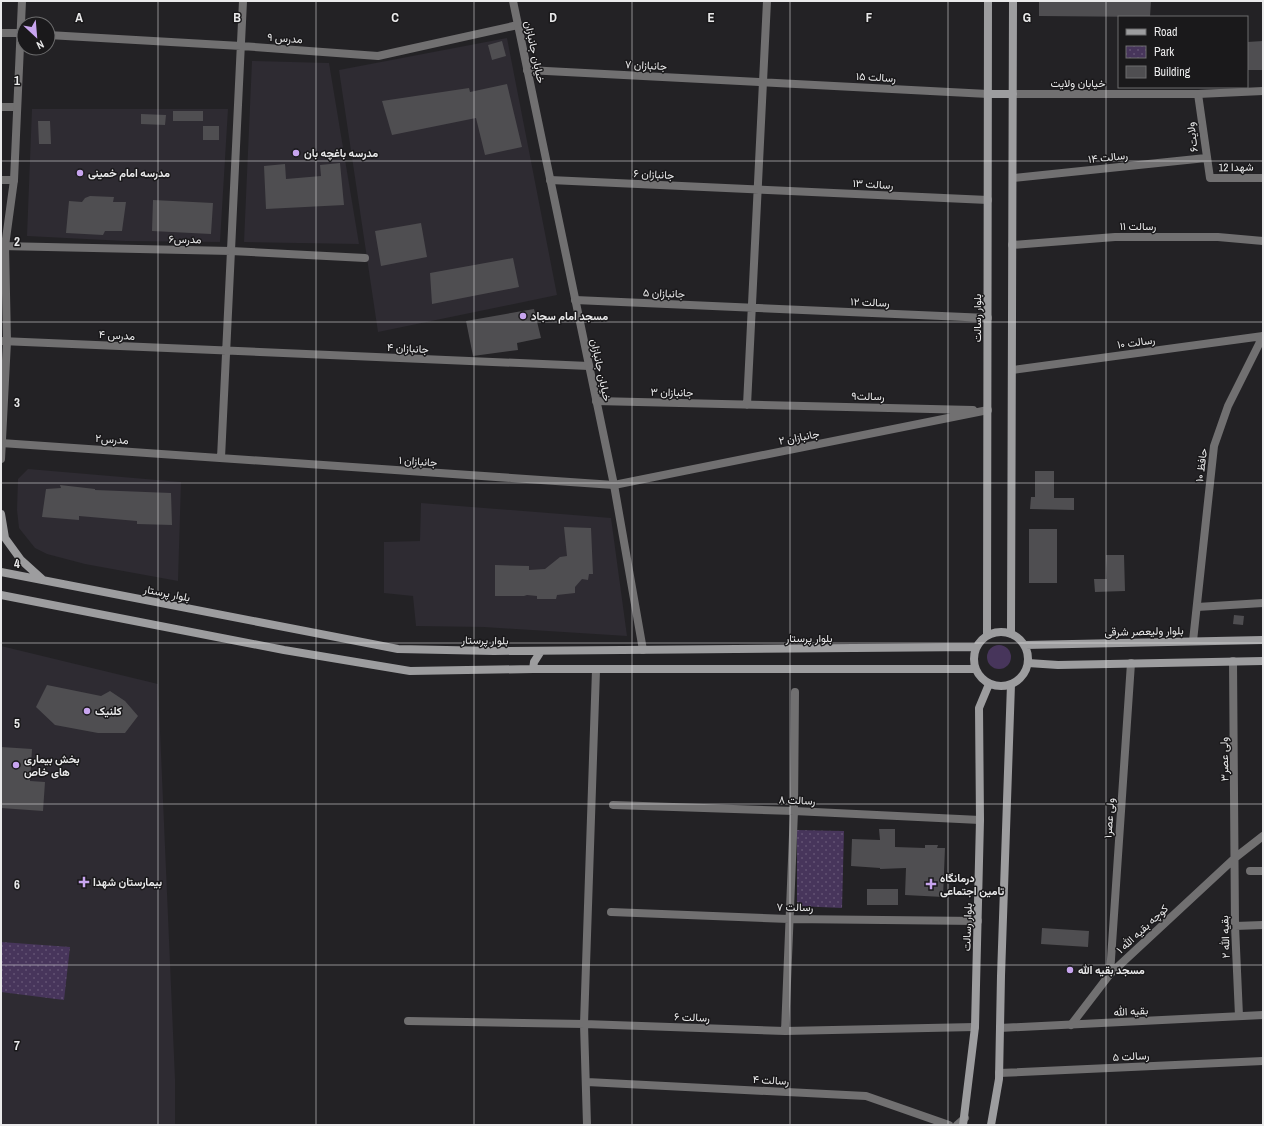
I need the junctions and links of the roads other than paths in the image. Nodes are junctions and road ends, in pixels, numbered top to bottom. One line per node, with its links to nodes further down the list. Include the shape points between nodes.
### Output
1 (22, 1): 7 (street)
2 (243, 1): 12 (street)
3 (513, 1): 8 (street, خیابان جانبازان)
4 (767, 1): 15 (street)
5 (988, 1): 17 (main road, بلوار رسالت)
6 (1013, 1): 18 (main road)
7 (22, 16)
8 (518, 25): 12 (street, مدرس ۹, via 378,56); 14 (street, خیابان جانبازان)
9 (1, 33): 10 (street)
10 (16, 33)
11 (56, 35): 12 (street, مدرس ۹)
12 (241, 46): 34 (street)
13 (20, 56): 21 (street)
14 (527, 70): 15 (street, جانبازان ۷); 28 (street, خیابان جانبازان)
15 (763, 82): 17 (street, رسالت ۱۵); 29 (street)
16 (1263, 91): 19 (street, خیابان ولایت)
17 (988, 94): 18 (main road); 30 (main road, بلوار رسالت)
18 (1013, 94): 19 (street, خیابان ولایت); 23 (main road)
19 (1198, 94): 22 (street, ولایت۶)
20 (1, 106): 21 (street)
21 (17, 107): 27 (street)
22 (1206, 158): 23 (street, رسالت ۱۴); 24 (street, ولایت۶)
23 (1013, 178): 32 (main road)
24 (1210, 178): 25 (street, شهدا 12)
25 (1263, 178)
26 (1, 180): 27 (street)
27 (14, 180): 33 (street)
28 (550, 180): 29 (street, جانبازان ۶); 36 (street, خیابان جانبازان)
29 (758, 189): 30 (street, رسالت ۱۳); 37 (street)
30 (988, 200): 38 (main road, بلوار رسالت)
31 (1263, 241): 32 (street, رسالت ۱۱, via 1218,237 1115,237)
32 (1012, 245): 43 (main road)
33 (3, 246): 34 (street, مدرس۶); 40 (street)
34 (231, 251): 35 (street, مدرس۶); 41 (street)
35 (365, 258)
36 (575, 300): 37 (street, جانبازان ۵); 42 (street, خیابان جانبازان)
37 (752, 308): 38 (street, رسالت ۱۲); 45 (street)
38 (988, 318): 46 (main road, بلوار رسالت)
39 (1263, 336): 43 (street, رسالت ۱۰); 56 (street, حافظ ۱۰, via 1228,406 1214,446)
40 (4, 341): 41 (street, مدرس ۴); 47 (street)
41 (226, 351): 42 (street, جانبازان ۴); 48 (street)
42 (589, 366): 44 (street, خیابان جانبازان)
43 (1012, 370): 57 (main road)
44 (596, 401): 45 (street, جانبازان ۳); 50 (street, خیابان جانبازان)
45 (747, 405): 46 (street, رسالت۹)
46 (988, 410): 50 (street, جانبازان ۲); 58 (main road, بلوار رسالت)
47 (1, 443): 48 (street, مدرس۲); 49 (street)
48 (221, 458): 50 (street, جانبازان ۱)
49 (1, 459)
50 (614, 485): 63 (street, خیابان جانبازان)
51 (1, 514): 53 (main road, via 5,538 21,560)
52 (1, 572): 53 (main road, بلوار پرستار)
53 (43, 579): 64 (main road, بلوار پرستار, via 398,649)
54 (1, 595): 69 (main road, via 284,650 410,671)
55 (1263, 603): 56 (street)
56 (1197, 607): 60 (street, حافظ ۱۰)
57 (1012, 634): 58 (main road, via 1001,631); 61 (main road)
58 (988, 635): 62 (main road)
59 (1263, 640): 60 (main road, بلوار ولیعصر شرقی)
60 (1193, 641): 61 (main road, بلوار ولیعصر شرقی)
61 (1025, 645): 67 (main road)
62 (976, 648): 63 (main road, بلوار پرستار); 70 (main road, via 973,658)
63 (643, 650): 64 (main road, بلوار پرستار)
64 (541, 651): 69 (main road)
65 (1234, 661): 66 (main road); 68 (main road); 79 (street, ولی عصر۳)
66 (1263, 661)
67 (1028, 663): 68 (main road); 73 (main road, via 1020,678)
68 (1131, 663): 87 (street, ولی عصر۱)
69 (533, 669): 71 (main road)
70 (975, 669): 71 (main road); 72 (main road, via 980,678)
71 (596, 670): 91 (street)
72 (989, 684): 73 (main road); 77 (main road, بلوار رسالت, via 979,708)
73 (1011, 684): 94 (main road)
74 (795, 692): 76 (street)
75 (613, 805): 76 (street, رسالت ۸)
76 (794, 811): 77 (street, رسالت ۸); 83 (street)
77 (980, 820): 84 (main road, بلوار رسالت)
78 (1263, 836): 79 (street, کوچه بقیه الله ۱)
79 (1236, 857): 86 (street, بقیه الله ۲); 87 (street, کوچه بقیه الله ۱)
80 (1250, 871): 81 (street)
81 (1263, 871)
82 (611, 912): 83 (street, رسالت ۷)
83 (789, 919): 84 (street, رسالت ۷); 95 (street)
84 (978, 921): 93 (main road, بلوار رسالت)
85 (1263, 925): 86 (street)
86 (1236, 926): 89 (street, بقیه الله ۲)
87 (1110, 974): 92 (street, کوچه بقیه الله ۱)
88 (1263, 1015): 89 (street, بقیه الله)
89 (1239, 1016): 92 (street, بقیه الله)
90 (408, 1021): 91 (street, رسالت ۶)
91 (584, 1024): 95 (street, رسالت ۶); 98 (street)
92 (1071, 1025): 94 (street, بقیه الله)
93 (975, 1027): 95 (street, رسالت ۶); 99 (main road, بلوار رسالت)
94 (1000, 1028): 97 (main road)
95 (785, 1031)
96 (1263, 1061): 97 (street, رسالت ۵)
97 (1000, 1074): 103 (main road)
98 (587, 1082): 100 (street); 101 (street, رسالت ۴, via 866,1096)
99 (964, 1122): 102 (street)
100 (587, 1125)
101 (949, 1125)
102 (957, 1125)
103 (991, 1125)

